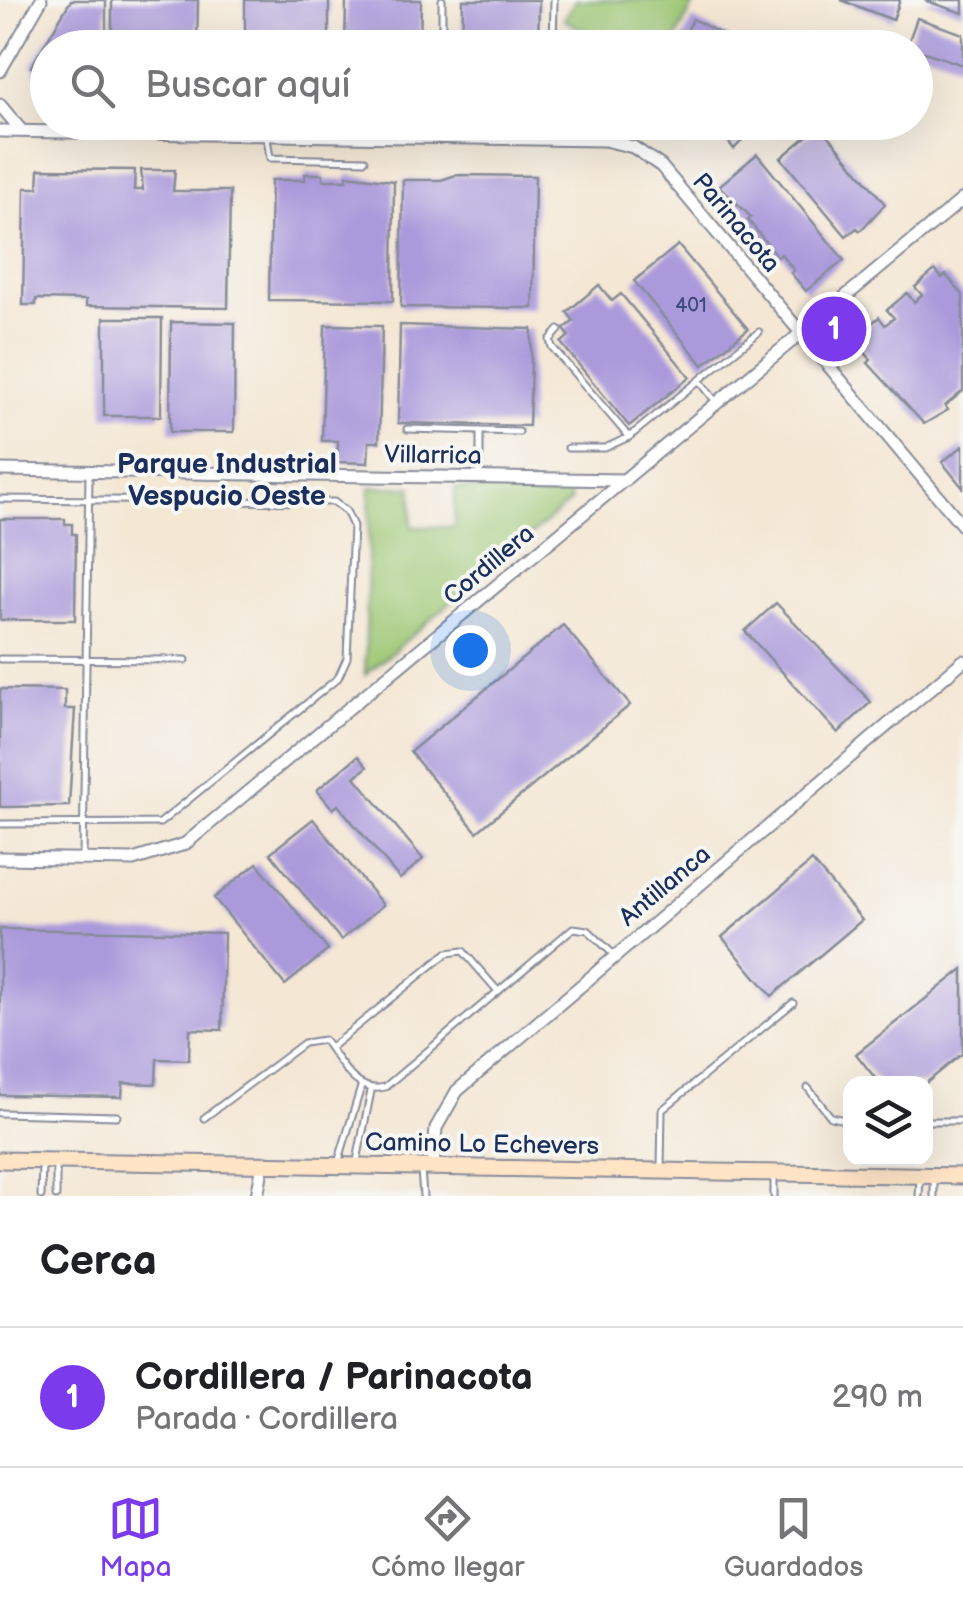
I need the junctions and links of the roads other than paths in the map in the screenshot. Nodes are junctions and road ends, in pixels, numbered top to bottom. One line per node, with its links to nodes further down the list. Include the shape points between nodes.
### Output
1 (41, 0): 6 (street)
2 (442, 0): 4 (lane)
3 (554, 0): 5 (lane)
4 (442, 30)
5 (553, 30)
6 (0, 72)
7 (0, 105): 8 (street)
8 (21, 130): 9 (street, Parinacota); 10 (street, Parinacota)
9 (30, 130)
10 (0, 131)
11 (267, 140): 13 (lane, via 270,158)
12 (552, 140): 17 (street, Parinacota, via 614,142 652,158)
13 (365, 160)
14 (963, 199): 17 (street, Cordillera)
15 (559, 330): 23 (lane, via 550,344)
16 (759, 332): 18 (lane)
17 (800, 332): 19 (street, Cordillera); 31 (street, Parinacota)
18 (699, 380): 19 (lane); 23 (lane)
19 (716, 402): 28 (street, Cordillera)
20 (407, 429): 21 (lane)
21 (480, 431): 22 (lane); 27 (lane)
22 (519, 432)
23 (629, 437): 24 (lane, via 605,448)
24 (568, 448)
25 (0, 470): 26 (street, Villarrica)
26 (88, 471): 27 (street, Villarrica); 30 (lane)
27 (480, 477): 28 (street, Villarrica)
28 (625, 480): 39 (street, Cordillera, via 185,844 145,858)
29 (0, 500): 30 (lane)
30 (88, 501): 33 (lane); 37 (lane, via 334,502 352,526 347,658 338,678 168,819 152,826)
31 (963, 526)
32 (0, 659): 33 (lane)
33 (86, 659): 34 (lane); 37 (lane)
34 (186, 660)
35 (963, 661): 40 (street, Antillanca)
36 (0, 824): 37 (lane)
37 (83, 826): 39 (lane)
38 (0, 858): 39 (street, Cordillera)
39 (83, 859)
40 (614, 957): 41 (lane, via 594,933 573,928); 58 (street, Antillanca, via 450,1098)
41 (497, 990): 43 (lane, via 463,951 447,952); 46 (lane, via 384,1087)
42 (793, 1003): 60 (lane, via 662,1110)
43 (330, 1048): 44 (lane); 49 (lane, via 324,1040 304,1043)
44 (361, 1087): 46 (lane); 56 (lane)
45 (808, 1088): 50 (lane, via 831,1117)
46 (371, 1090): 57 (lane)
47 (0, 1114): 48 (lane)
48 (117, 1116)
49 (204, 1118)
50 (843, 1120)
51 (933, 1121): 52 (lane)
52 (963, 1122)
53 (0, 1160): 54 (main road, Camino Lo Echevers)
54 (49, 1161): 55 (main road, Camino Lo Echevers); 64 (lane); 65 (lane)
55 (263, 1164): 56 (main road, Camino Lo Echevers); 66 (street)
56 (337, 1166): 57 (main road, Camino Lo Echevers)
57 (356, 1166): 58 (main road, Camino Lo Echevers)
58 (427, 1167): 60 (main road, Camino Lo Echevers); 67 (lane)
59 (891, 1167): 61 (main road, Camino Lo Echevers); 62 (main road, Camino Lo Echevers)
60 (661, 1171): 61 (main road, Camino Lo Echevers)
61 (774, 1173): 68 (lane)
62 (927, 1176): 63 (main road, Camino Lo Echevers); 69 (lane); 70 (lane)
63 (963, 1176)
64 (41, 1196)
65 (56, 1196)
66 (257, 1196)
67 (422, 1196)
68 (774, 1196)
69 (919, 1196)
70 (934, 1196)

